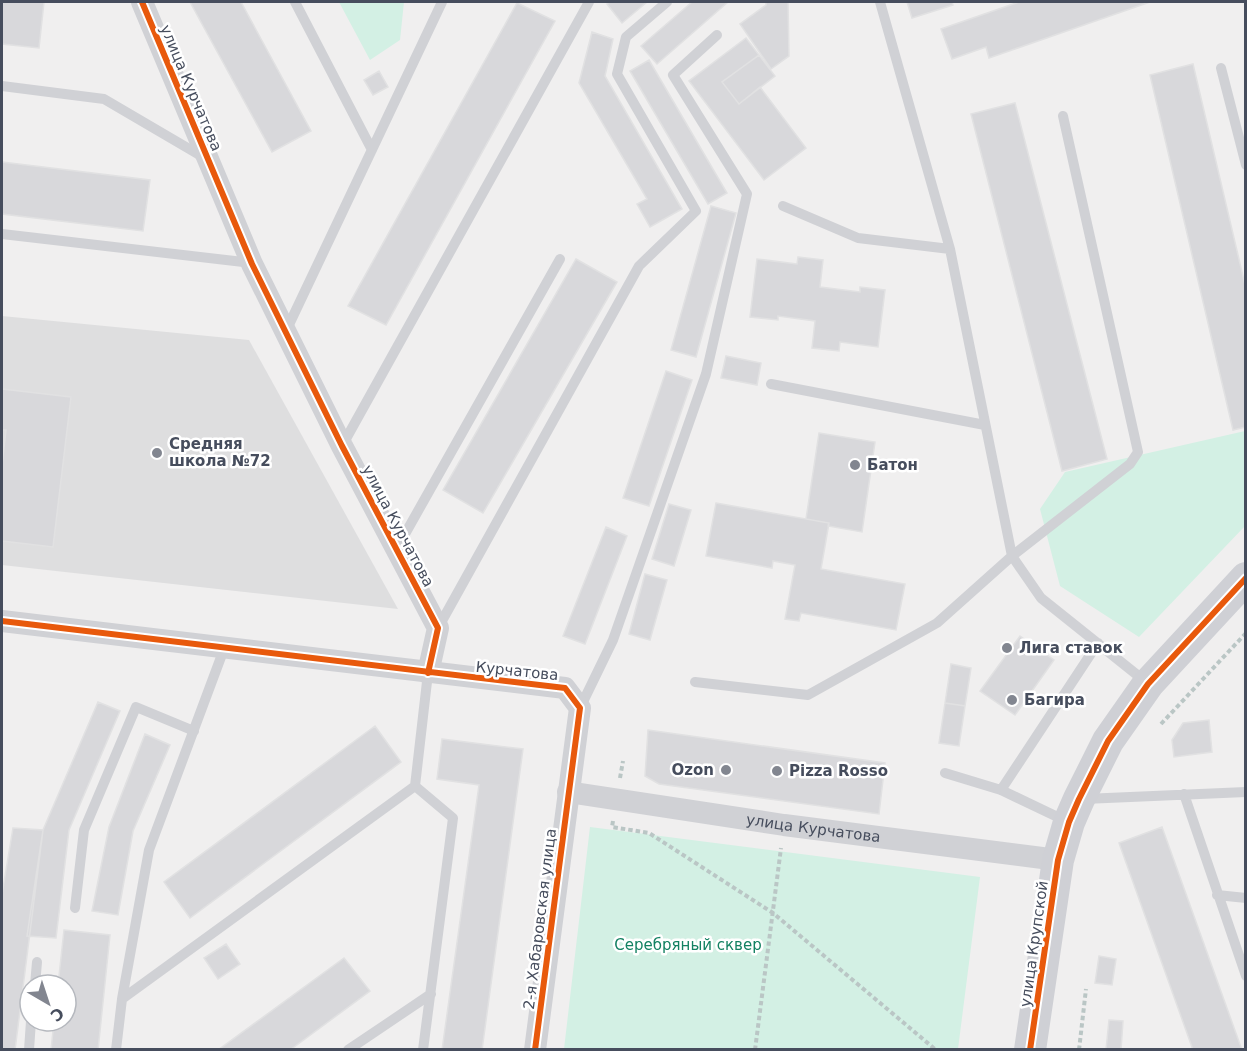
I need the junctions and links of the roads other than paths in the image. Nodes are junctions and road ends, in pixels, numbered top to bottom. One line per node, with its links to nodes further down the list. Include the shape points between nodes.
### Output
1 (142, 2): 12 (street, улица Курчатова)
2 (296, 2): 11 (lane)
3 (442, 2): 11 (lane)
4 (589, 2): 22 (lane)
5 (667, 2): 27 (lane, via 626,37 617,74 696,211 639,266)
6 (880, 2): 16 (lane)
7 (717, 35): 33 (lane, via 674,75 747,194 706,374 613,639)
8 (1221, 68): 13 (lane)
9 (2, 86): 12 (lane, via 104,99)
10 (1063, 116): 24 (lane, via 1138,452 1130,464)
11 (372, 150): 19 (lane)
12 (208, 160): 18 (street, улица Курчатова)
13 (1245, 165)
14 (783, 206): 16 (lane, via 858,238)
15 (2, 234): 18 (lane)
16 (950, 249): 21 (lane)
17 (560, 259): 23 (lane)
18 (252, 264): 19 (street, улица Курчатова)
19 (286, 332): 22 (street, улица Курчатова)
20 (771, 384): 21 (lane)
21 (985, 425): 24 (lane)
22 (342, 446): 23 (street, улица Курчатова)
23 (396, 550): 27 (street, улица Курчатова)
24 (1012, 556): 28 (lane, via 1041,598); 31 (lane, via 937,623 808,695)
25 (1245, 578): 32 (street, улица Крупской)
26 (2, 621): 29 (street)
27 (438, 628): 30 (street)
28 (1098, 643): 32 (lane); 37 (lane)
29 (224, 649): 30 (street); 34 (lane)
30 (428, 673): 33 (street, Курчатова, via 566,688); 36 (lane)
31 (695, 682)
32 (1148, 684): 41 (street, улица Крупской, via 1108,741)
33 (580, 708): 38 (street)
34 (194, 731): 45 (lane, via 136,707 84,830); 50 (lane, via 149,850)
35 (945, 773): 37 (lane)
36 (415, 786): 49 (lane, via 453,818); 50 (lane)
37 (1001, 790): 41 (lane)
38 (568, 792): 42 (street, улица Курчатова); 56 (street, 2-я Хабаровская улица)
39 (1245, 792): 40 (lane)
40 (1184, 794): 41 (lane); 43 (lane)
41 (1074, 811): 42 (street, улица Крупской)
42 (1058, 860): 57 (street, улица Крупской)
43 (1217, 895): 44 (lane); 48 (lane)
44 (1245, 898)
45 (75, 908)
46 (37, 962): 47 (lane)
47 (36, 973)
48 (1245, 976)
49 (431, 994): 54 (lane); 55 (lane)
50 (122, 999): 53 (lane)
51 (31, 1033): 52 (lane)
52 (29, 1050)
53 (116, 1050)
54 (348, 1050)
55 (423, 1050)
56 (535, 1050)
57 (1030, 1050)

